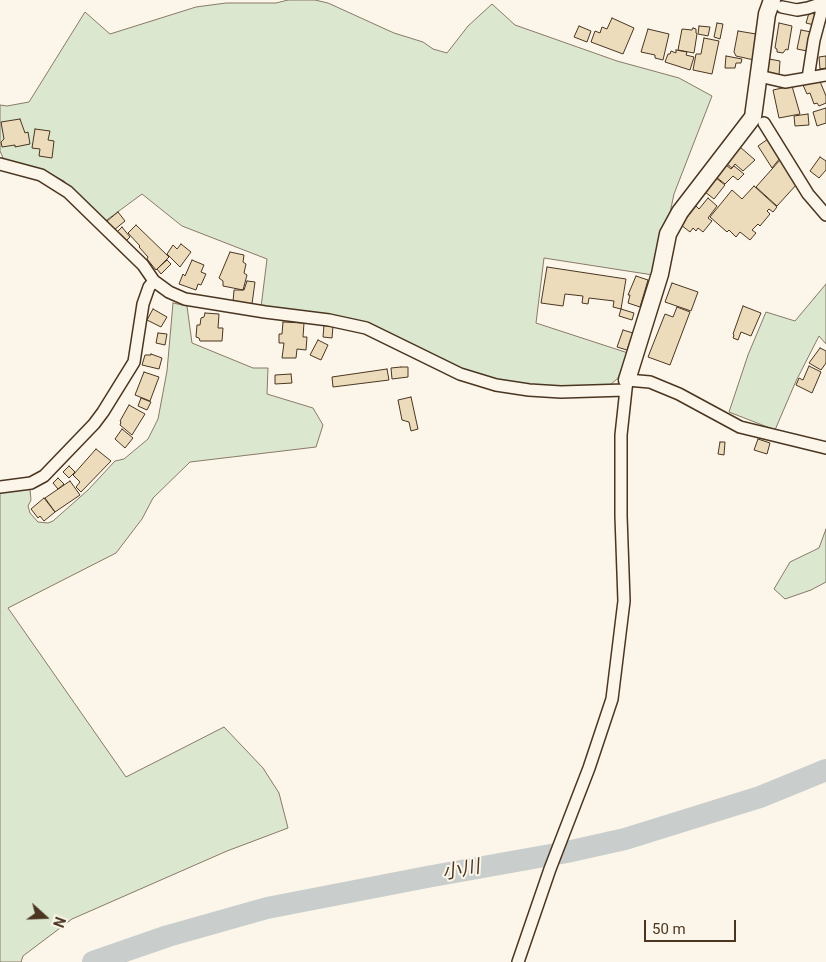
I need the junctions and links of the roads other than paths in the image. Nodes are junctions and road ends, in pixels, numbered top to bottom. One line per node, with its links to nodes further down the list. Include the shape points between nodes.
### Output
1 (819, 2): 2 (street); 5 (street, via 822,10)
2 (774, 6): 4 (street)
3 (826, 75): 5 (street)
4 (759, 76): 5 (street, via 785,82); 10 (street, via 753,117 680,212 668,234 660,274)
5 (808, 78)
6 (764, 123): 8 (street, via 808,194)
7 (0, 164): 9 (street, via 41,175 68,192 143,265)
8 (826, 215)
9 (154, 281): 10 (street, via 185,299 366,328 460,374 496,385 562,392); 12 (street, via 143,304 134,362 103,412 44,476 31,483)
10 (626, 385): 11 (street, via 650,382 740,427); 13 (street, via 621,434 624,601 612,698)
11 (826, 448)
12 (0, 487)
13 (518, 962)

